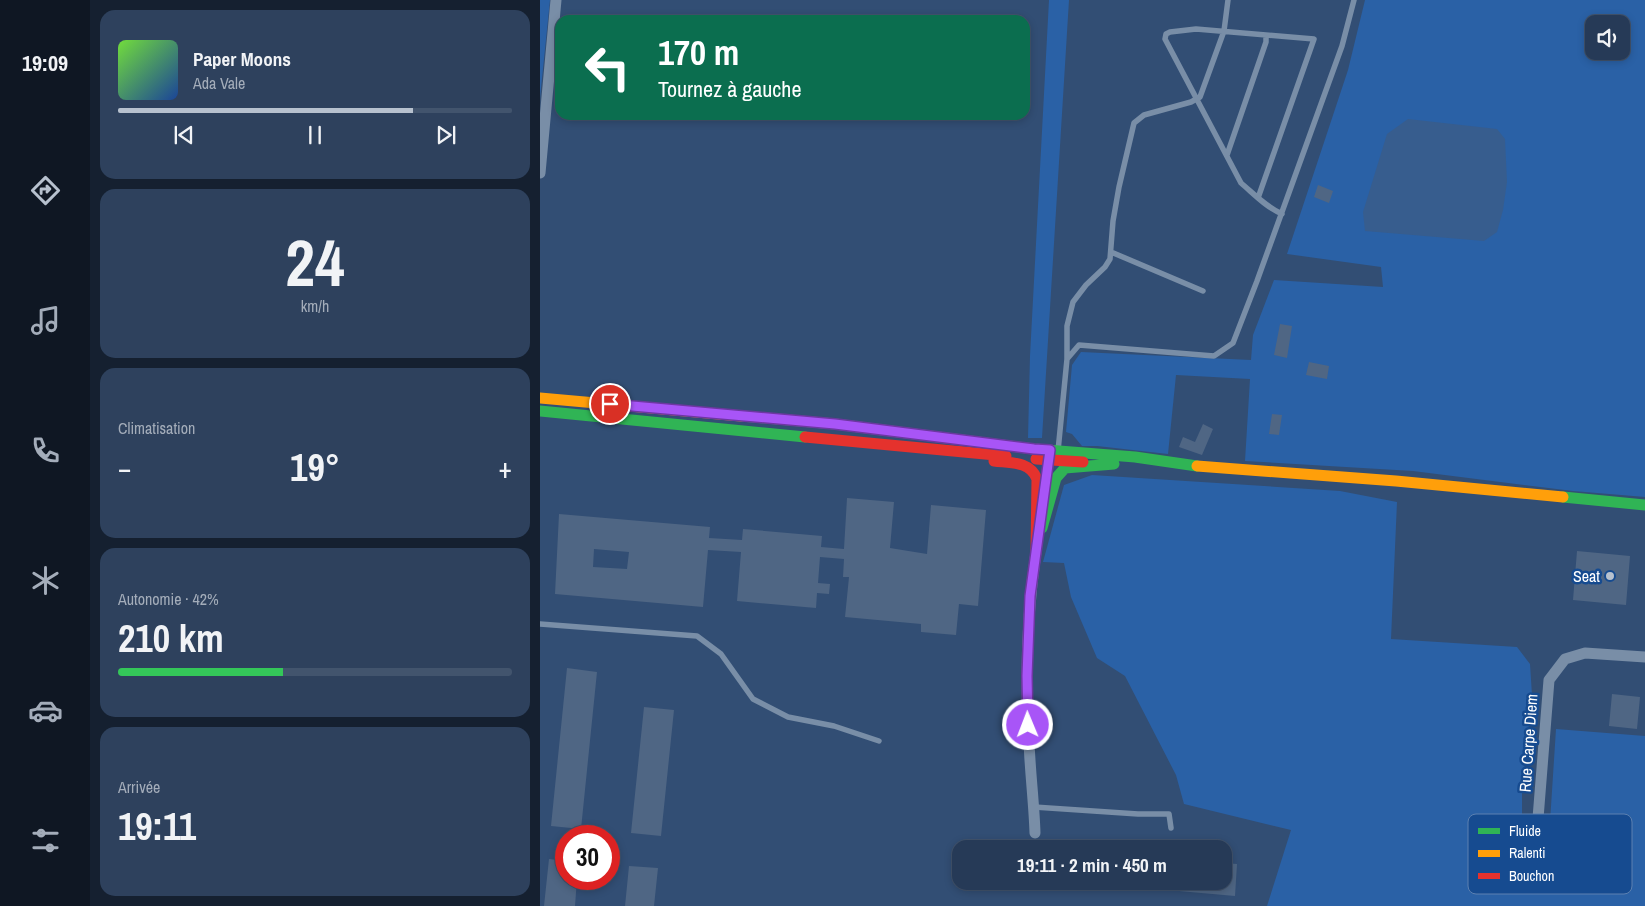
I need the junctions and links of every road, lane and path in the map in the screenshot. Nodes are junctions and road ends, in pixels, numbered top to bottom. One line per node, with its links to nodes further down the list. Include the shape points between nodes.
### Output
1 (556, 0): 8 (street)
2 (1228, 0): 4 (lane)
3 (1354, 0): 10 (lane, via 1342,46)
4 (1224, 31): 5 (lane); 6 (lane, via 1200,97); 6 (lane, via 1196,29 1166,34 1165,39)
5 (1266, 35): 7 (lane); 9 (lane, via 1314,38)
6 (1196, 99): 7 (lane); 11 (lane, via 1144,115 1134,123 1113,221)
7 (1226, 156): 9 (lane, via 1241,183)
8 (540, 173)
9 (1258, 198): 10 (lane)
10 (1282, 214): 13 (lane, via 1233,343 1214,356 1079,345)
11 (1111, 252): 12 (lane); 13 (lane, via 1105,266 1073,302 1068,326)
12 (1203, 291)
13 (1067, 360): 17 (lane)
14 (540, 398): 17 (main road, via 835,424 1034,449)
15 (540, 411): 16 (main road)
16 (959, 451): 17 (main road); 21 (main road, via 981,459 1026,465 1036,473)
17 (1053, 455): 18 (main road); 19 (main road, via 1135,457); 21 (main road)
18 (1114, 464): 19 (main road); 21 (main road, via 1066,468 1056,478)
19 (1194, 466): 20 (main road)
20 (1645, 505)
21 (1036, 552): 25 (street, via 1030,596 1027,676)
22 (540, 624): 24 (lane, via 697,636 722,654 753,699 788,717 834,726)
23 (1645, 657): 26 (street, Rue Carpe Diem, via 1585,653 1565,659 1549,680)
24 (879, 741)
25 (1034, 807): 27 (lane, via 1169,814); 28 (street)
26 (1538, 814)
27 (1171, 828)
28 (1035, 832)

